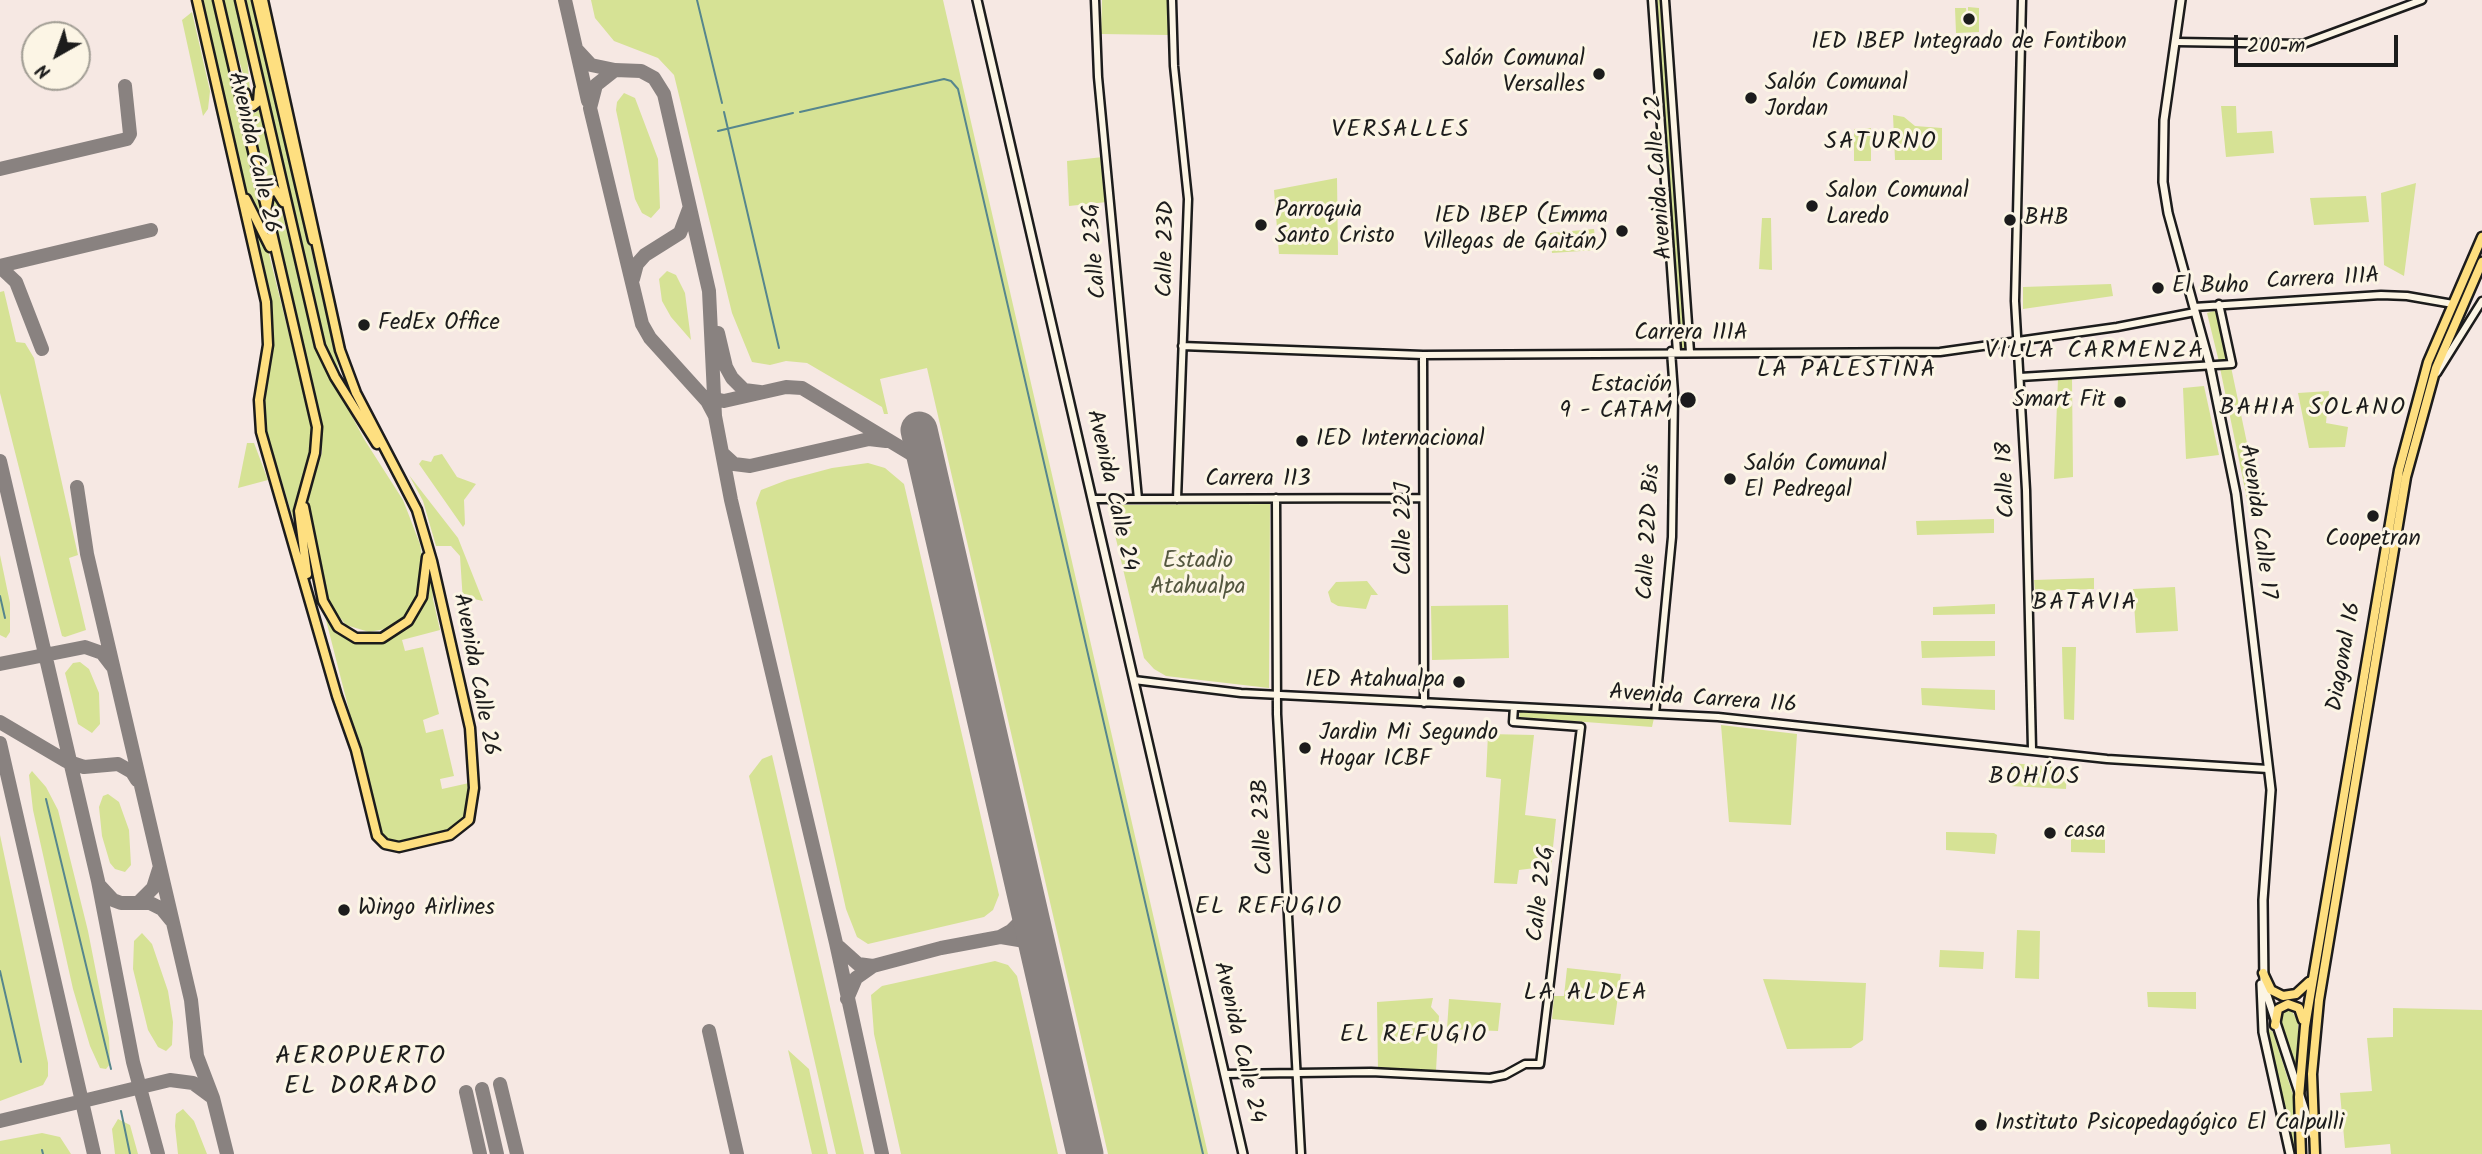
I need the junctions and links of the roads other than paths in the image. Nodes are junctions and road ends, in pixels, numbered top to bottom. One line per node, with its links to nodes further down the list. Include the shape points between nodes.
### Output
1 (197, 0): 16 (main road, Avenida Calle 26)
2 (218, 0): 14 (main road, Avenida Calle 26)
3 (240, 0): 15 (main road, Avenida Calle 26)
4 (977, 0): 38 (main road, Avenida Calle 24)
5 (1096, 0): 39 (street, Calle 23G, via 1098,77)
6 (1172, 0): 27 (street, Calle 23D, via 1188,199)
7 (1652, 0): 28 (street, Avenida Calle 22)
8 (1665, 0): 29 (street, Avenida Calle 22)
9 (2022, 0): 26 (street, Calle 18, via 2015,287)
10 (2181, 0): 13 (main road, Avenida Calle 17)
11 (2422, 0): 13 (street, via 2303,44)
12 (258, 1): 34 (main road, Avenida Calle 26, via 350,379)
13 (2176, 41): 25 (main road, Avenida Calle 17, via 2162,168)
14 (228, 44): 15 (main road, via 251,106 258,102); 17 (main road, Avenida Calle 26)
15 (259, 79): 18 (main road, Avenida Calle 26)
16 (241, 190): 21 (main road); 42 (main road, Avenida Calle 26, via 267,314 268,350 259,400 261,432)
17 (267, 216): 18 (main road, via 269,194 277,190); 21 (main road, Avenida Calle 26)
18 (292, 228): 34 (main road, Avenida Calle 26, via 323,354)
19 (2482, 237): 24 (main road, Diagonal 16)
20 (2482, 262): 33 (main road, Diagonal 16)
21 (281, 275): 35 (main road, Avenida Calle 26, via 317,427)
22 (2481, 302): 33 (street, Diagonal 16)
23 (2219, 304): 24 (street, Carrera 111A, via 2381,295); 25 (street, Carrera 111A); 31 (street, via 2232,365)
24 (2453, 304): 51 (main road, Diagonal 16, via 2419,388 2399,470)
25 (2194, 309): 26 (street, Carrera 111A); 31 (main road, Avenida Calle 17)
26 (2018, 342): 29 (street, Carrera 111A, via 1925,353); 32 (street, Calle 18)
27 (1182, 346): 30 (street, Carrera 111A); 40 (street, Calle 23D)
28 (1674, 352): 29 (street, Carrera 111A); 30 (street, Carrera 111A); 47 (street, Calle 22D Bis, via 1673,527)
29 (1690, 352)
30 (1423, 355): 37 (street, Calle 22J)
31 (2210, 366): 32 (street); 49 (main road, Avenida Calle 17, via 2236,494)
32 (2020, 377): 48 (street, Calle 18)
33 (2431, 384): 58 (main road, Diagonal 16, via 2406,477 2319,1000 2312,1074)
34 (406, 487): 41 (main road, Avenida Calle 26)
35 (304, 490): 41 (main road, via 306,523 323,601 338,627 356,638 389,636 414,613 427,575); 42 (main road, Avenida Calle 26, via 299,524)
36 (1276, 498): 37 (street, Carrera 113); 40 (street, Carrera 113); 44 (street, Calle 23B)
37 (1423, 498): 45 (street, Calle 22J)
38 (1093, 499): 39 (street, Carrera 113); 43 (main road, Avenida Calle 24)
39 (1138, 499): 40 (street, Carrera 113)
40 (1177, 499)
41 (425, 533): 42 (main road, Avenida Calle 26, via 470,728 473,807 459,831 398,847 378,838)
42 (311, 600)
43 (1134, 680): 44 (street, Avenida Carrera 116); 55 (main road, Avenida Calle 24)
44 (1277, 695): 45 (street, Avenida Carrera 116); 56 (street, Calle 23B)
45 (1424, 703): 46 (street, Avenida Carrera 116)
46 (1514, 707): 47 (street, Avenida Carrera 116); 56 (street, Calle 22G, via 1513,722 1581,727 1540,1065 1525,1064 1490,1078 1376,1072)
47 (1655, 714): 48 (street, Avenida Carrera 116)
48 (2032, 749): 49 (street, Avenida Carrera 116, via 2155,763)
49 (2268, 769): 50 (main road, Avenida Calle 17, via 2271,797)
50 (2263, 973): 51 (main road, via 2271,990 2283,996 2302,991); 52 (main road, Avenida Calle 17); 53 (main road, Avenida Calle 17, via 2259,994)
51 (2312, 976): 54 (main road, Diagonal 16)
52 (2275, 1025): 53 (main road); 54 (main road, via 2278,1009 2288,1004 2299,1009); 57 (main road, Avenida Calle 17)
53 (2262, 1027): 61 (main road, Avenida Calle 17)
54 (2305, 1027): 57 (main road, Diagonal 16)
55 (1225, 1074): 56 (street); 59 (main road, Avenida Calle 24)
56 (1298, 1074): 60 (street, Calle 23B)
57 (2300, 1097): 58 (main road, Avenida Calle 17); 62 (main road, Avenida Calle 17)
58 (2314, 1139): 63 (main road, Avenida Calle 17)
59 (1243, 1154)
60 (1301, 1154)
61 (2290, 1154)
62 (2301, 1154)
63 (2315, 1154)

